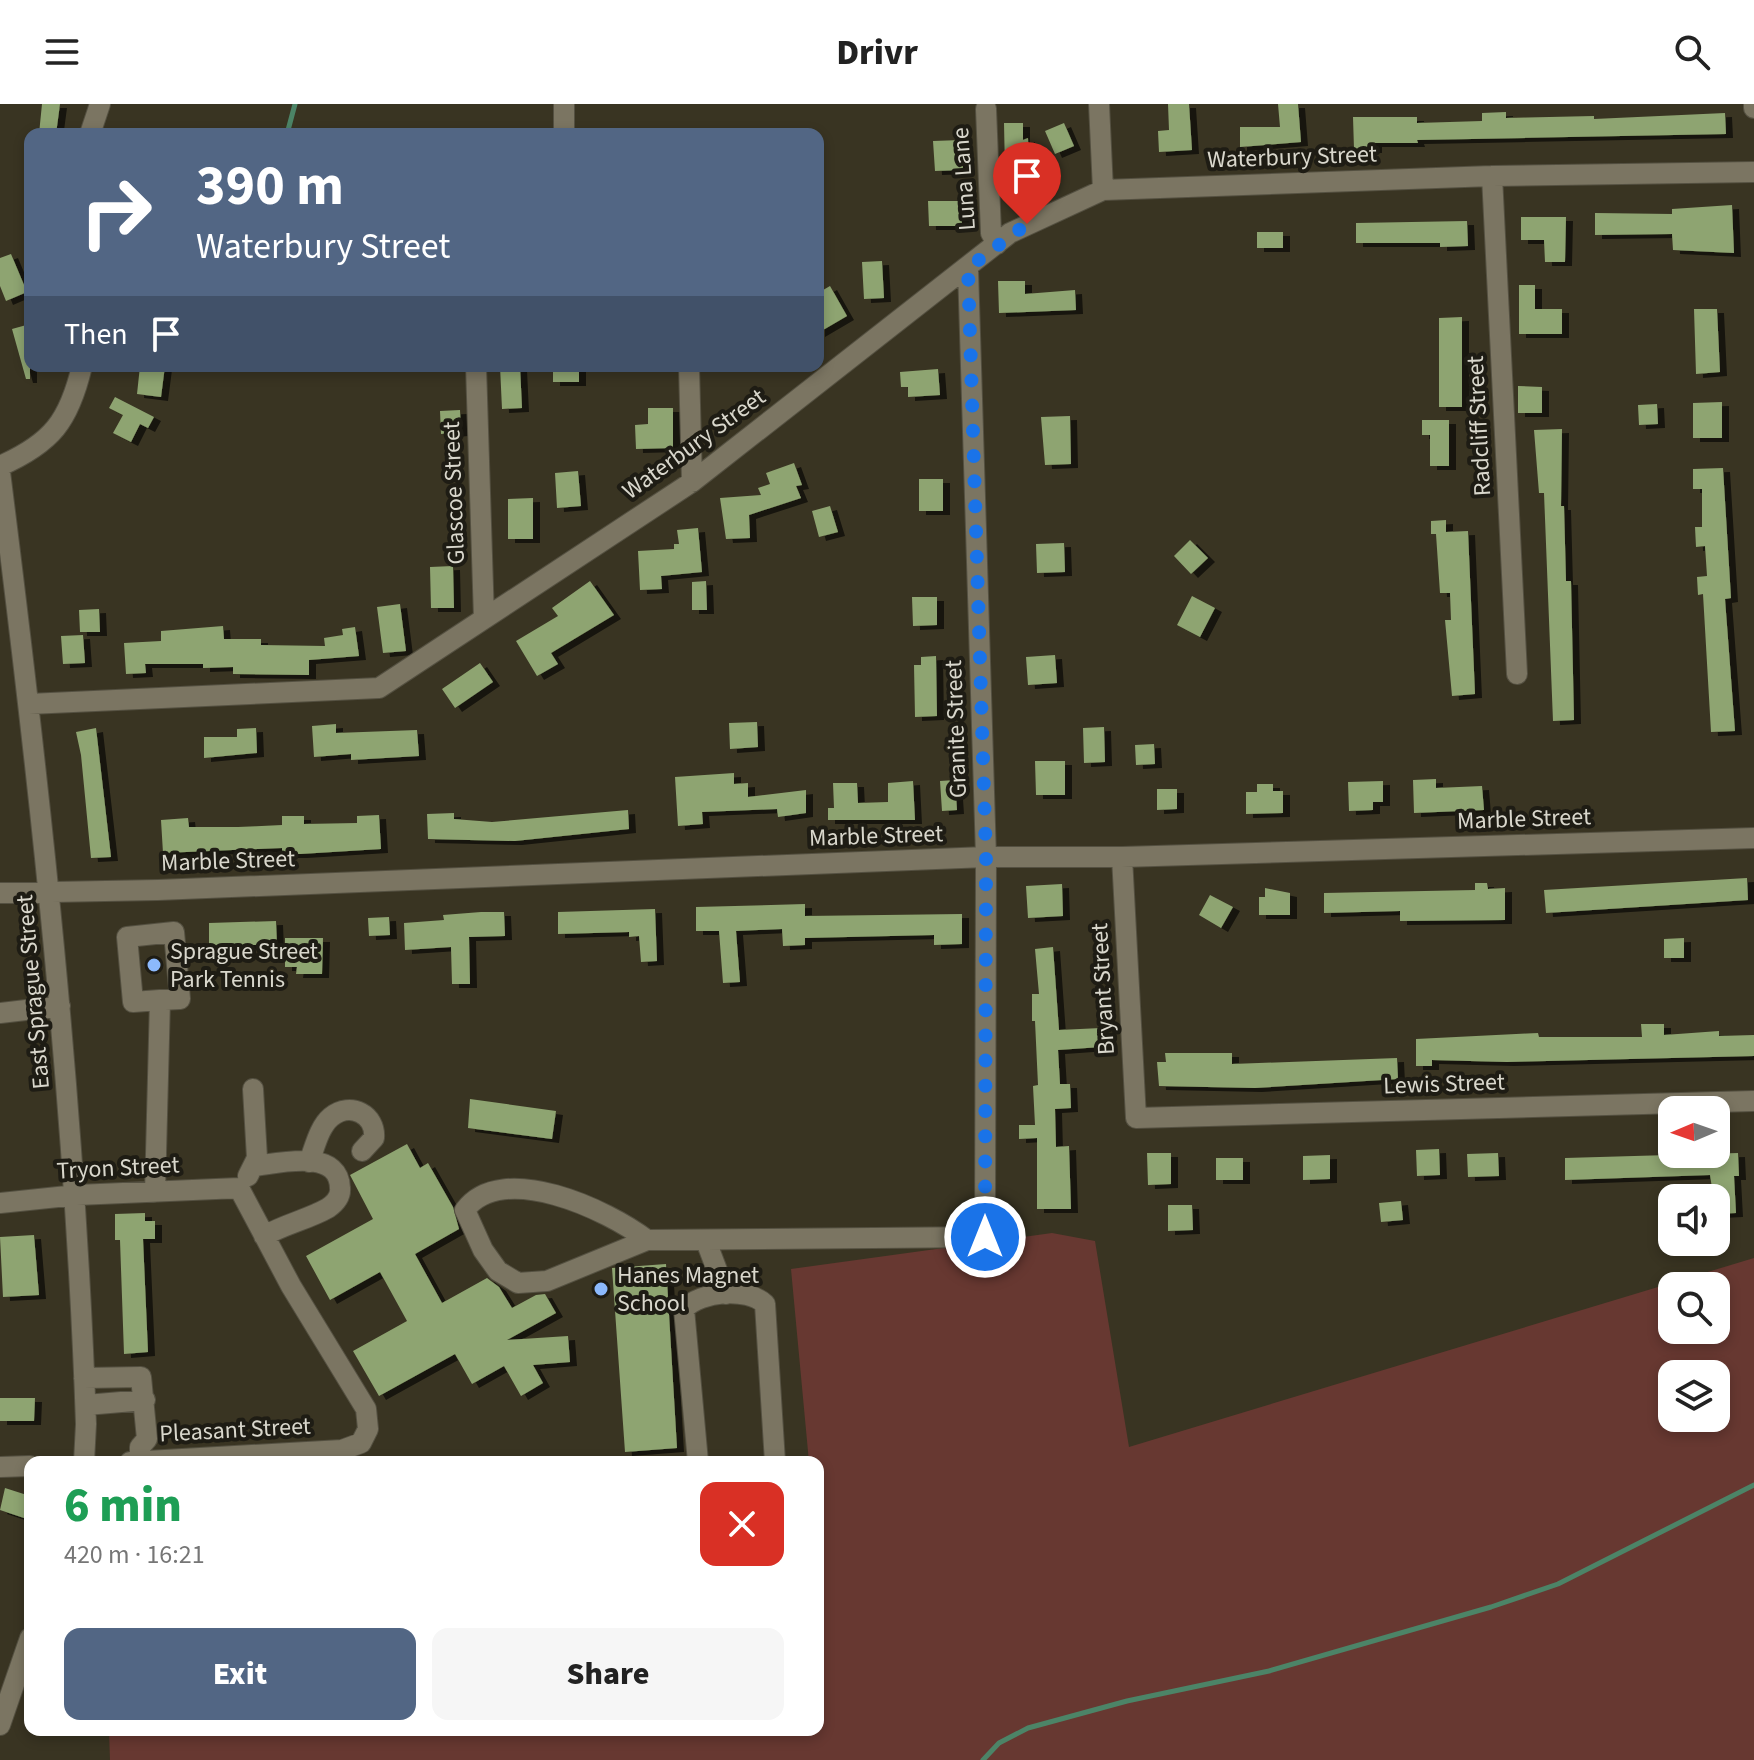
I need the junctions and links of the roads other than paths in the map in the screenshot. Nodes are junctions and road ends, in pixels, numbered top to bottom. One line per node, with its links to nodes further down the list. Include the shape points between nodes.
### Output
1 (100, 104): 5 (street)
2 (564, 104): 6 (street)
3 (1099, 104): 9 (street)
4 (986, 109): 10 (street, Luna Lane, via 991,233)
5 (92, 128)
6 (564, 128)
7 (1754, 172): 8 (street, Waterbury Street)
8 (1492, 176): 9 (street, Waterbury Street); 18 (street, Radcliff Street)
9 (1103, 190): 10 (street, Waterbury Street, via 1044,214)
10 (997, 244): 11 (street, Waterbury Street)
11 (968, 268): 16 (street, Waterbury Street); 21 (street, Granite Street)
12 (80, 372): 15 (street, via 56,431)
13 (476, 372): 17 (street, Glascoe Street)
14 (689, 372): 16 (street)
15 (0, 469): 19 (street, East Sprague Street)
16 (692, 482): 17 (street, Waterbury Street)
17 (484, 619): 19 (street, Waterbury Street, via 379,688)
18 (1517, 674)
19 (29, 704): 23 (street, East Sprague Street)
20 (1754, 838): 22 (street, Marble Street)
21 (986, 857): 22 (street, Marble Street); 23 (street, Marble Street); 40 (street, Granite Street, via 985,1237)
22 (1122, 857): 30 (street, Bryant Street)
23 (50, 891): 24 (street, Marble Street); 26 (street, East Sprague Street)
24 (0, 893)
25 (160, 1000): 35 (street)
26 (60, 1006): 27 (street); 36 (street, East Sprague Street)
27 (0, 1013)
28 (253, 1089): 33 (street)
29 (1754, 1101): 30 (street, Lewis Street)
30 (1136, 1118)
31 (362, 1151): 32 (street, via 374,1138 373,1120 347,1110 325,1124)
32 (309, 1162): 33 (street); 38 (street, via 335,1169 340,1194 326,1209)
33 (255, 1166): 34 (street)
34 (239, 1188): 35 (street, Tryon Street); 38 (street)
35 (155, 1192): 36 (street, Tryon Street)
36 (77, 1195): 37 (street, Tryon Street); 42 (street, East Sprague Street)
37 (0, 1203)
38 (264, 1236): 47 (street, Pleasant Street, via 366,1409 368,1429 361,1443)
39 (647, 1240): 39 (street, via 547,1281 518,1283 498,1271 465,1210 475,1196 491,1191 544,1192 583,1203); 40 (street)
40 (706, 1241): 41 (street)
41 (726, 1294): 48 (street, via 691,1301 684,1309); 49 (street, via 756,1296 765,1304)
42 (84, 1378): 43 (street, via 141,1377); 44 (street, East Sprague Street)
43 (145, 1400): 44 (street); 46 (street, via 147,1439)
44 (86, 1405): 45 (street, East Sprague Street)
45 (84, 1456)
46 (140, 1456)
47 (316, 1456)
48 (697, 1456)
49 (775, 1456)
50 (24, 1466): 51 (street)
51 (0, 1467)
52 (24, 1655): 53 (street)
53 (0, 1725)

